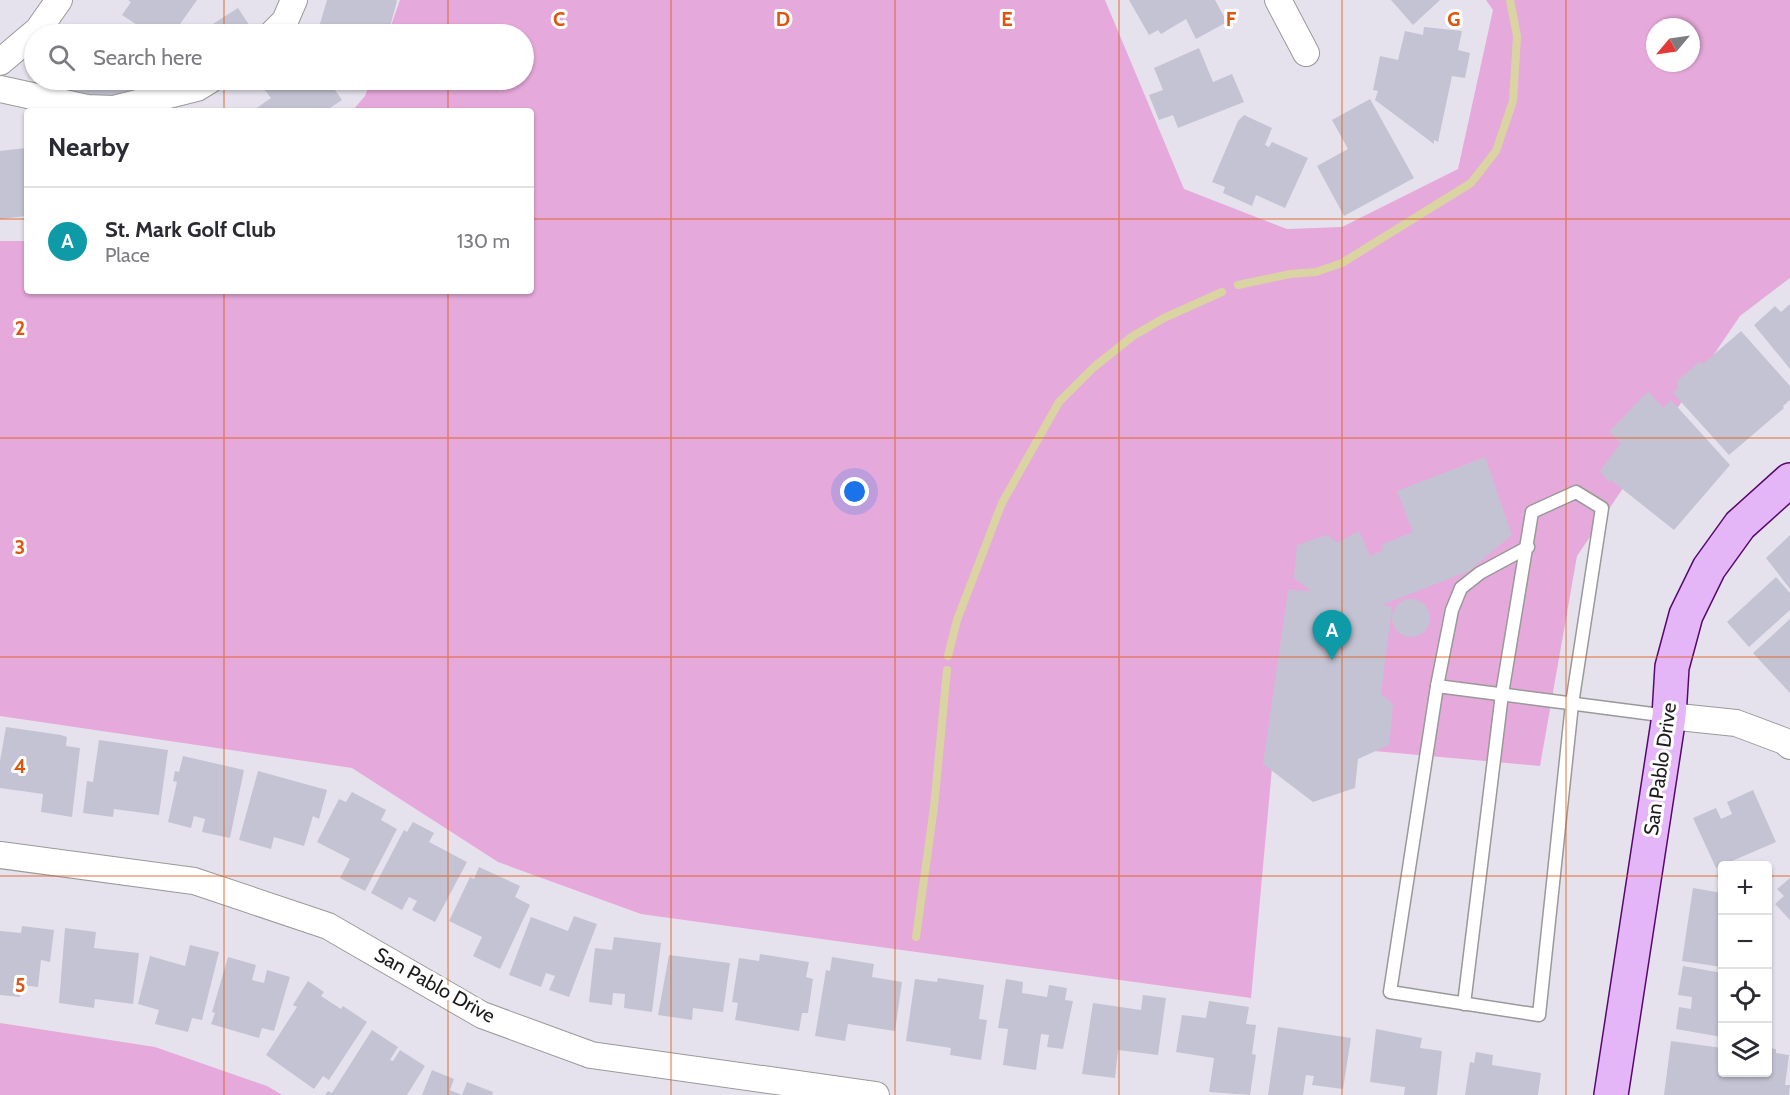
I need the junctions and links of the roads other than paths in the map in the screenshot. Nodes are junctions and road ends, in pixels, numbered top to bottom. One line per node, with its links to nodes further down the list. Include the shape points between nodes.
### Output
1 (59, 0): 4 (street)
2 (294, 0): 5 (street)
3 (1278, 0): 7 (street)
4 (42, 24)
5 (282, 24)
6 (24, 42): 8 (street)
7 (1306, 53)
8 (0, 62)
9 (0, 88): 11 (street)
10 (189, 90): 12 (street)
11 (87, 108)
12 (118, 108)
13 (1790, 480): 18 (street, San Pablo Drive, via 1740,525 1709,568 1686,615 1672,667)
14 (1528, 547): 15 (lane, via 1461,588 1452,610); 16 (lane); 17 (lane, via 1532,512 1576,492 1602,508)
15 (1437, 686): 16 (lane); 21 (lane, via 1390,992)
16 (1502, 694): 17 (lane); 21 (lane)
17 (1572, 704): 18 (lane); 21 (lane, via 1539,1015)
18 (1669, 716): 19 (street, via 1736,723); 23 (street, San Pablo Drive)
19 (1790, 746)
20 (0, 855): 22 (street, San Pablo Drive, via 194,881 328,926 482,1014 591,1055)
21 (1464, 1004)
22 (876, 1095)
23 (1611, 1095)

